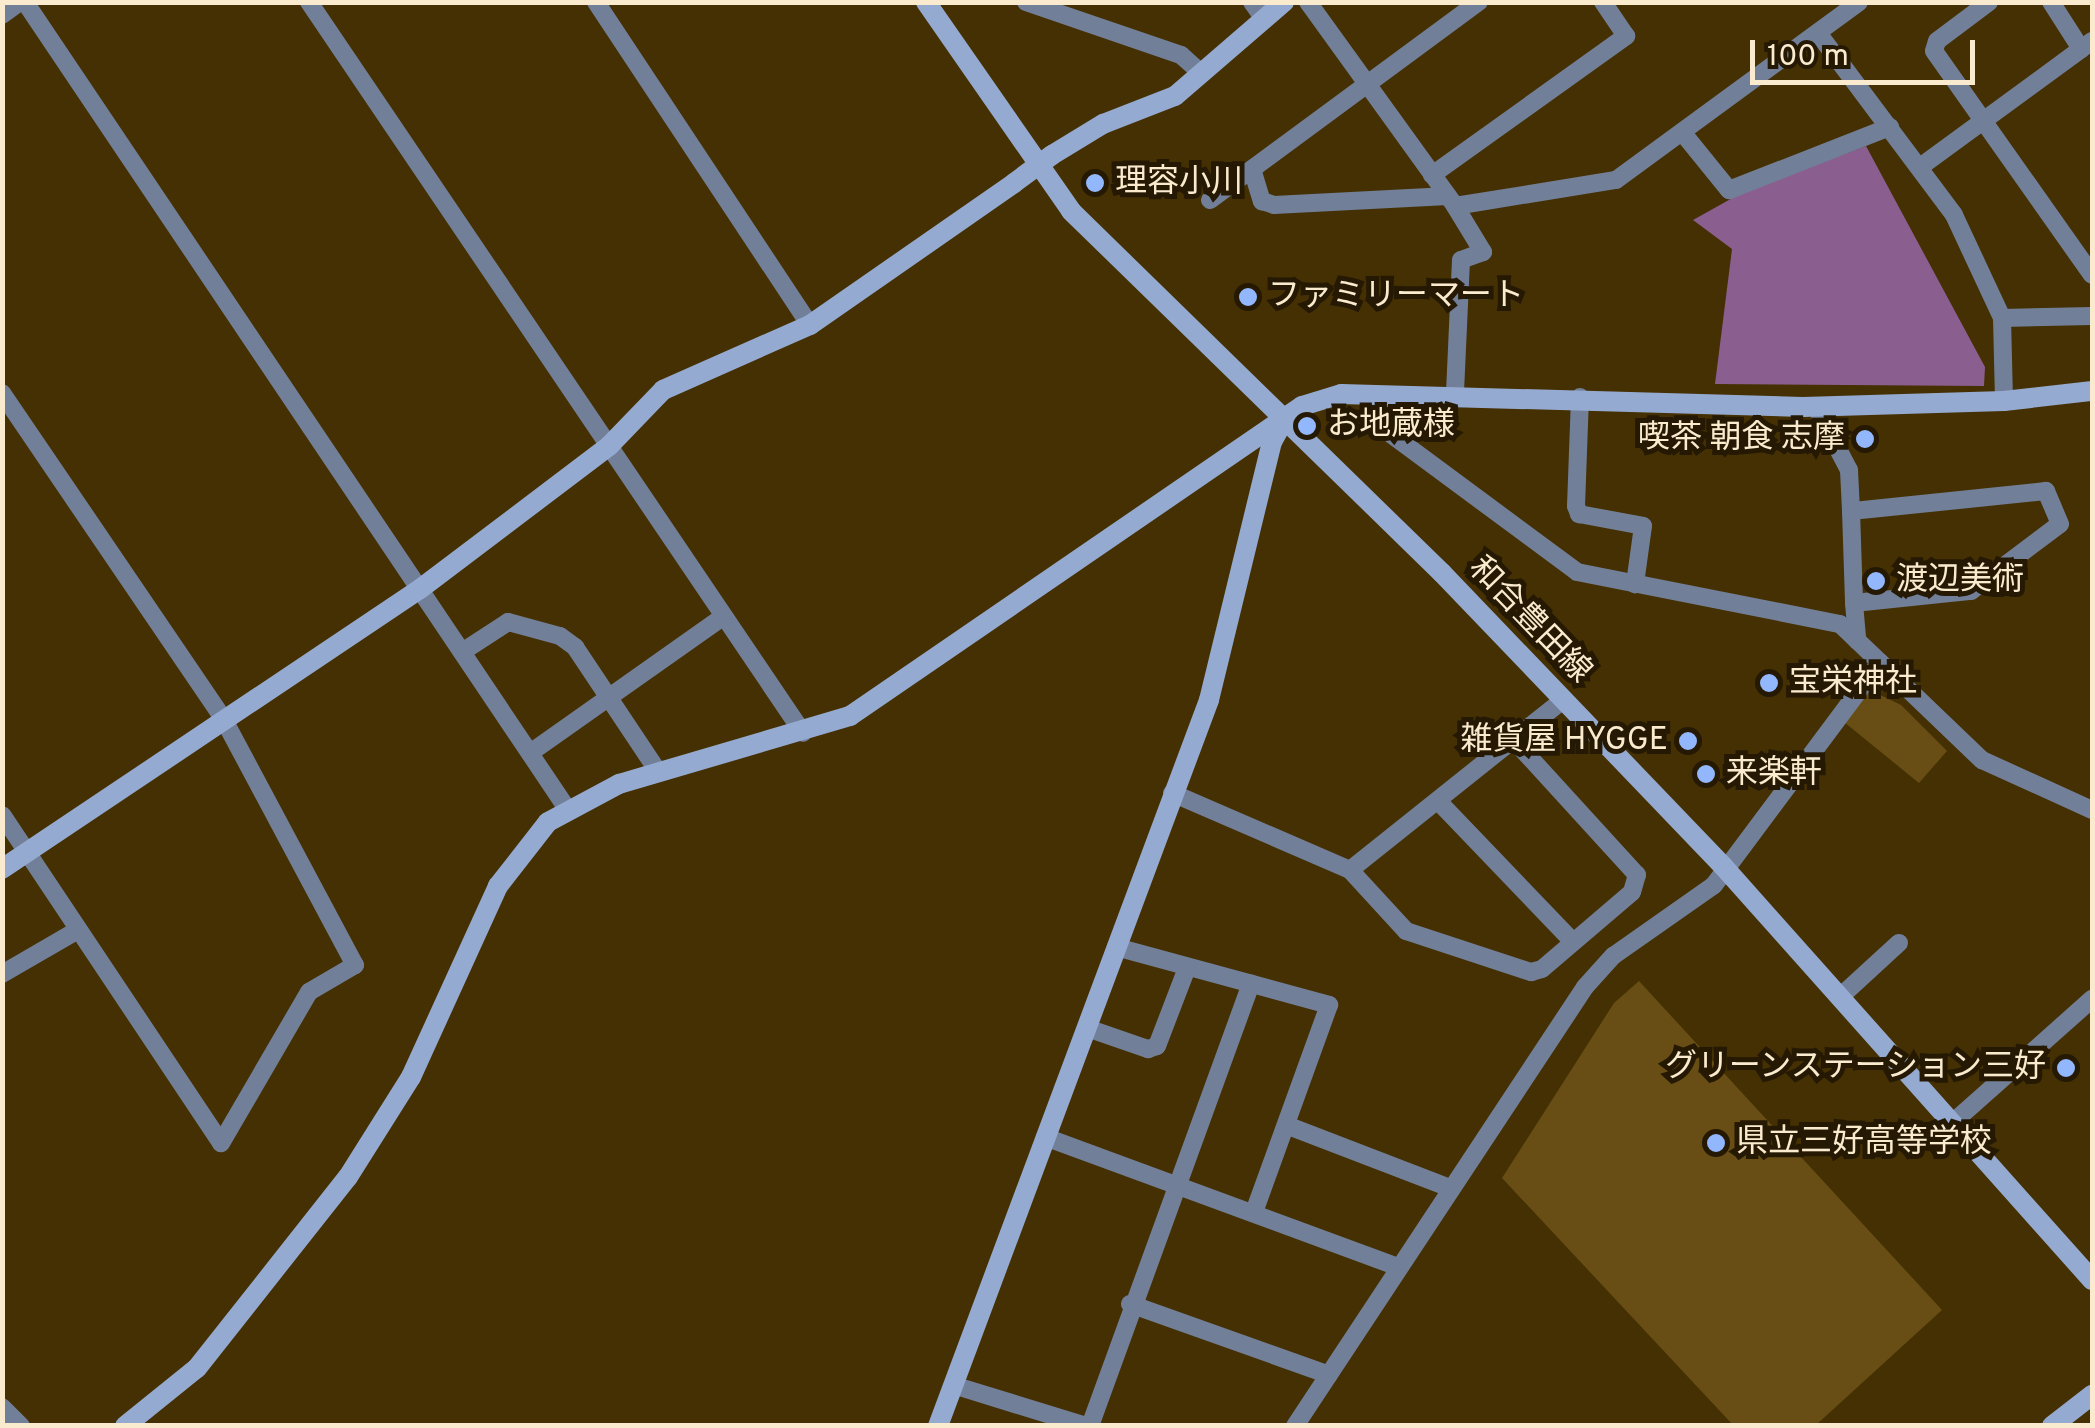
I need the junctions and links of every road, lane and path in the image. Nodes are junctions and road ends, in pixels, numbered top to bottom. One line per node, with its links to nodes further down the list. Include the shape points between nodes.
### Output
1 (22, 2): 14 (street); 42 (street)
2 (308, 2): 39 (street)
3 (596, 2): 30 (street)
4 (926, 2): 38 (street, 和合豊田線, via 1071,211)
5 (1026, 2): 17 (street, via 1181,55)
6 (1284, 2): 13 (street)
7 (1308, 2): 18 (street)
8 (1479, 2): 18 (street)
9 (1603, 2): 24 (street, via 1626,36)
10 (1859, 2): 15 (street)
11 (1989, 2): 19 (street, via 1933,46)
12 (2050, 2): 16 (street)
13 (1257, 10): 17 (street)
14 (2, 15)
15 (1818, 33): 20 (street); 21 (street)
16 (2087, 45): 19 (street)
17 (1202, 74): 30 (street, bridge, via 1175,96 1104,124 1052,155)
18 (1366, 85): 23 (street); 24 (street)
19 (1985, 122): 22 (street); 27 (street)
20 (1890, 127): 21 (street, via 1730,190); 22 (street)
21 (1682, 132): 26 (street, via 1616,180)
22 (1920, 166): 29 (street, via 1954,215)
23 (1252, 170): 25 (street); 26 (street, via 1262,201 1274,206)
24 (1432, 175): 26 (street)
25 (1210, 200)
26 (1451, 201): 33 (street, via 1483,252 1461,260)
27 (2092, 275)
28 (2092, 316): 29 (street)
29 (2002, 318): 36 (street)
30 (810, 325): 39 (street, via 674,384 647,403)
31 (2092, 391): 36 (street)
32 (2, 392): 50 (street)
33 (1455, 394): 34 (street); 35 (street)
34 (1381, 396): 38 (street, via 1341,394); 41 (street, via 1388,432 1561,561 1577,572)
35 (1580, 398): 37 (street); 41 (street, via 1576,506 1579,514 1643,526)
36 (2004, 401): 37 (street)
37 (1816, 407): 40 (street, via 1849,470)
38 (1286, 419): 49 (street, 和合豊田線); 51 (street, via 1256,432 886,695); 55 (street, via 1272,442 1216,679)
39 (610, 446): 42 (street); 44 (street)
40 (1851, 511): 43 (street); 43 (street, via 2036,490 2046,491 2060,524 1971,591)
41 (1635, 584): 45 (street, via 1840,624)
42 (420, 588): 46 (street); 50 (street)
43 (1854, 603): 45 (street)
44 (722, 617): 48 (street); 51 (street)
45 (1857, 640): 47 (street)
46 (462, 652): 48 (street, via 508,622 544,628 575,647); 53 (street)
47 (1880, 662): 58 (street, via 1982,760); 61 (street)
48 (608, 697): 53 (street); 54 (street)
49 (1563, 700): 52 (street); 61 (street, 和合豊田線)
50 (224, 720): 60 (street); 64 (street, via 354,965 310,992 221,1143)
51 (803, 734): 54 (street)
52 (1513, 739): 56 (street); 65 (street, via 1636,875 1632,892)
53 (530, 753): 57 (street)
54 (658, 773): 57 (street)
55 (1172, 793): 63 (street); 67 (street)
56 (1438, 801): 63 (street); 65 (street)
57 (566, 807): 88 (street, via 512,862 411,1077 348,1177 198,1368)
58 (2092, 810)
59 (2, 816): 60 (street)
60 (28, 852): 62 (street); 64 (street)
61 (1723, 866): 71 (street, 和合豊田線); 78 (street, via 1700,898 1613,956 1585,987)
62 (2, 869)
63 (1350, 870): 65 (street, via 1406,931 1513,966 1542,970)
64 (78, 930): 69 (street)
65 (1573, 942)
66 (1899, 943): 71 (street)
67 (1116, 947): 68 (street); 73 (street)
68 (1187, 968): 70 (street); 73 (street, via 1157,1046 1148,1049)
69 (2, 974)
70 (1251, 983): 74 (street, via 1331,1010); 77 (street)
71 (1840, 997): 75 (street, 和合豊田線)
72 (2092, 999): 75 (street)
73 (1087, 1028): 76 (street)
74 (1286, 1125): 78 (street); 79 (street)
75 (1950, 1126): 81 (street, 和合豊田線)
76 (1045, 1137): 77 (street); 84 (street)
77 (1174, 1183): 79 (street); 82 (street)
78 (1450, 1188): 80 (street)
79 (1254, 1212): 80 (street)
80 (1398, 1267): 83 (street)
81 (2092, 1280)
82 (1130, 1304): 83 (street); 90 (street)
83 (1329, 1374): 91 (street)
84 (954, 1384): 89 (street); 90 (street)
85 (2092, 1395): 92 (street)
86 (2, 1407): 87 (street)
87 (21, 1426)
88 (125, 1426)
89 (938, 1426)
90 (1088, 1426)
91 (1295, 1426)
92 (2052, 1426)

